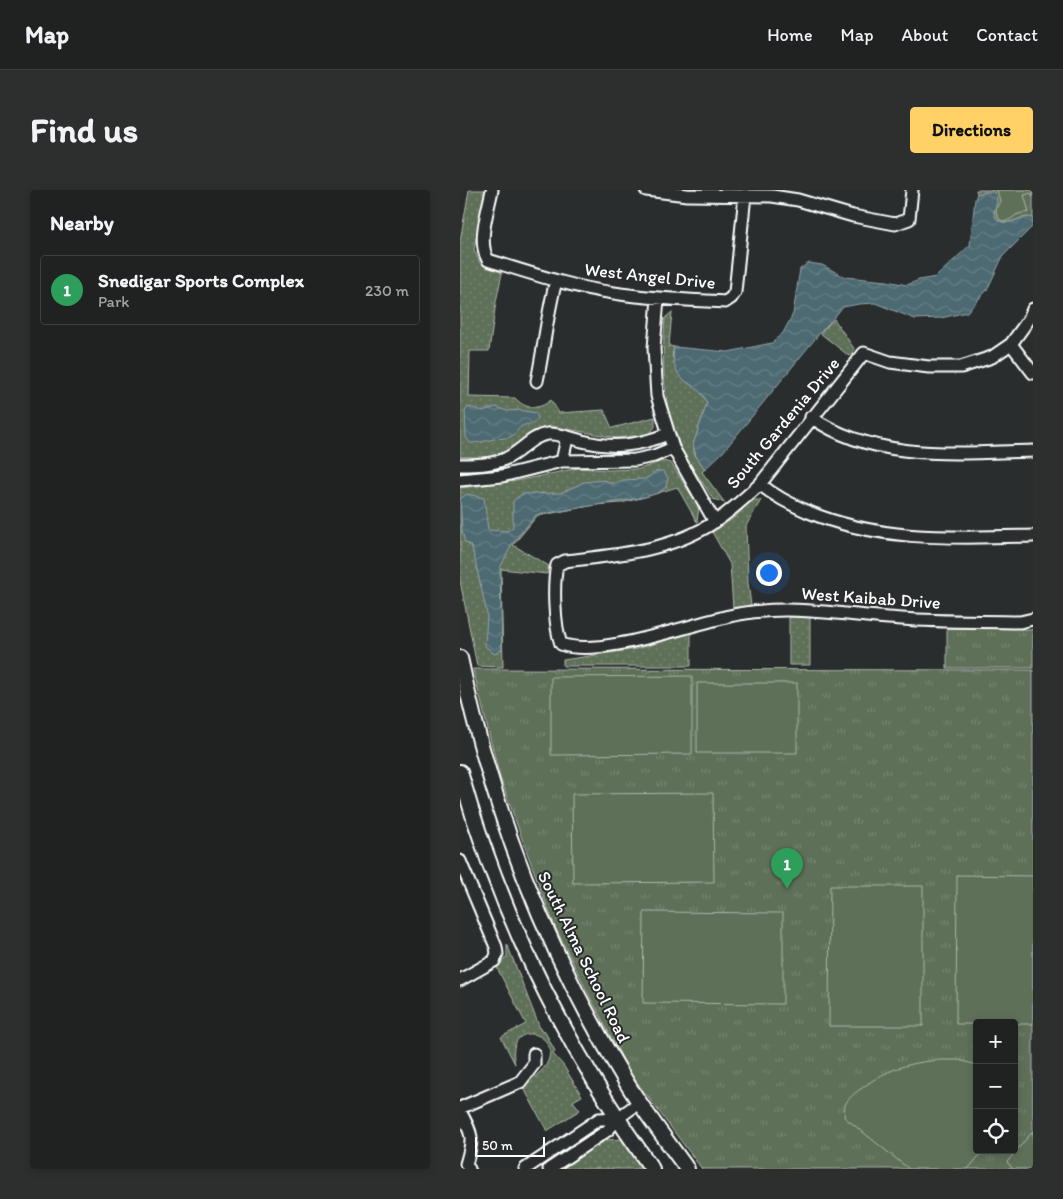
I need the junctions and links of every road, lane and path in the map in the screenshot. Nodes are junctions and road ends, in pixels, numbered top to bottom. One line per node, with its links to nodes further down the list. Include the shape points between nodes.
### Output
1 (492, 190): 5 (street, West Angel Drive, via 484,233 483,251 488,260)
2 (646, 190): 4 (street, via 687,195)
3 (912, 190): 4 (street, via 909,219 895,224 798,200)
4 (745, 195): 6 (street, West Angel Drive, via 735,292 731,298 725,302)
5 (556, 281): 6 (street, West Angel Drive); 10 (street)
6 (658, 298): 12 (street, via 654,348 657,396)
7 (1033, 310): 8 (street)
8 (1011, 344): 9 (street); 11 (street, South Gardenia Drive, via 992,357 961,367 890,362 864,353)
9 (1033, 373)
10 (537, 381)
11 (811, 417): 15 (street, via 856,441 905,451); 19 (street, South Gardenia Drive)
12 (668, 434): 13 (street, via 632,445 612,446); 14 (street)
13 (564, 437): 16 (street); 17 (street, via 551,433 535,438 505,459)
14 (673, 448): 16 (street, via 635,460); 20 (street)
15 (1033, 451)
16 (562, 461): 18 (street, via 502,476)
17 (460, 465)
18 (460, 480)
19 (760, 484): 20 (street, South Gardenia Drive); 21 (street, via 780,500 820,517 868,531 914,536)
20 (715, 522): 23 (street, South Gardenia Drive, via 681,539 648,549 565,561 558,565 555,575 557,633)
21 (1033, 536)
22 (1033, 619): 23 (street, West Kaibab Drive, via 1020,622 939,621 787,610 740,614 589,648)
23 (561, 644)
24 (460, 658): 29 (main road, South Alma School Road, via 490,781 525,882 581,1002)
25 (460, 772): 31 (main road, via 490,866 536,974 573,1045)
26 (460, 861): 27 (street, via 497,954 494,961)
27 (460, 980)
28 (534, 1054): 30 (street, via 534,1064 520,1082)
29 (640, 1102): 31 (street); 36 (main road, South Alma School Road)
30 (460, 1110): 32 (street, via 472,1144)
31 (618, 1118): 33 (street, via 599,1119); 34 (street, via 608,1130); 35 (main road)
32 (467, 1167)
33 (525, 1169)
34 (549, 1169)
35 (652, 1169)
36 (687, 1169)

